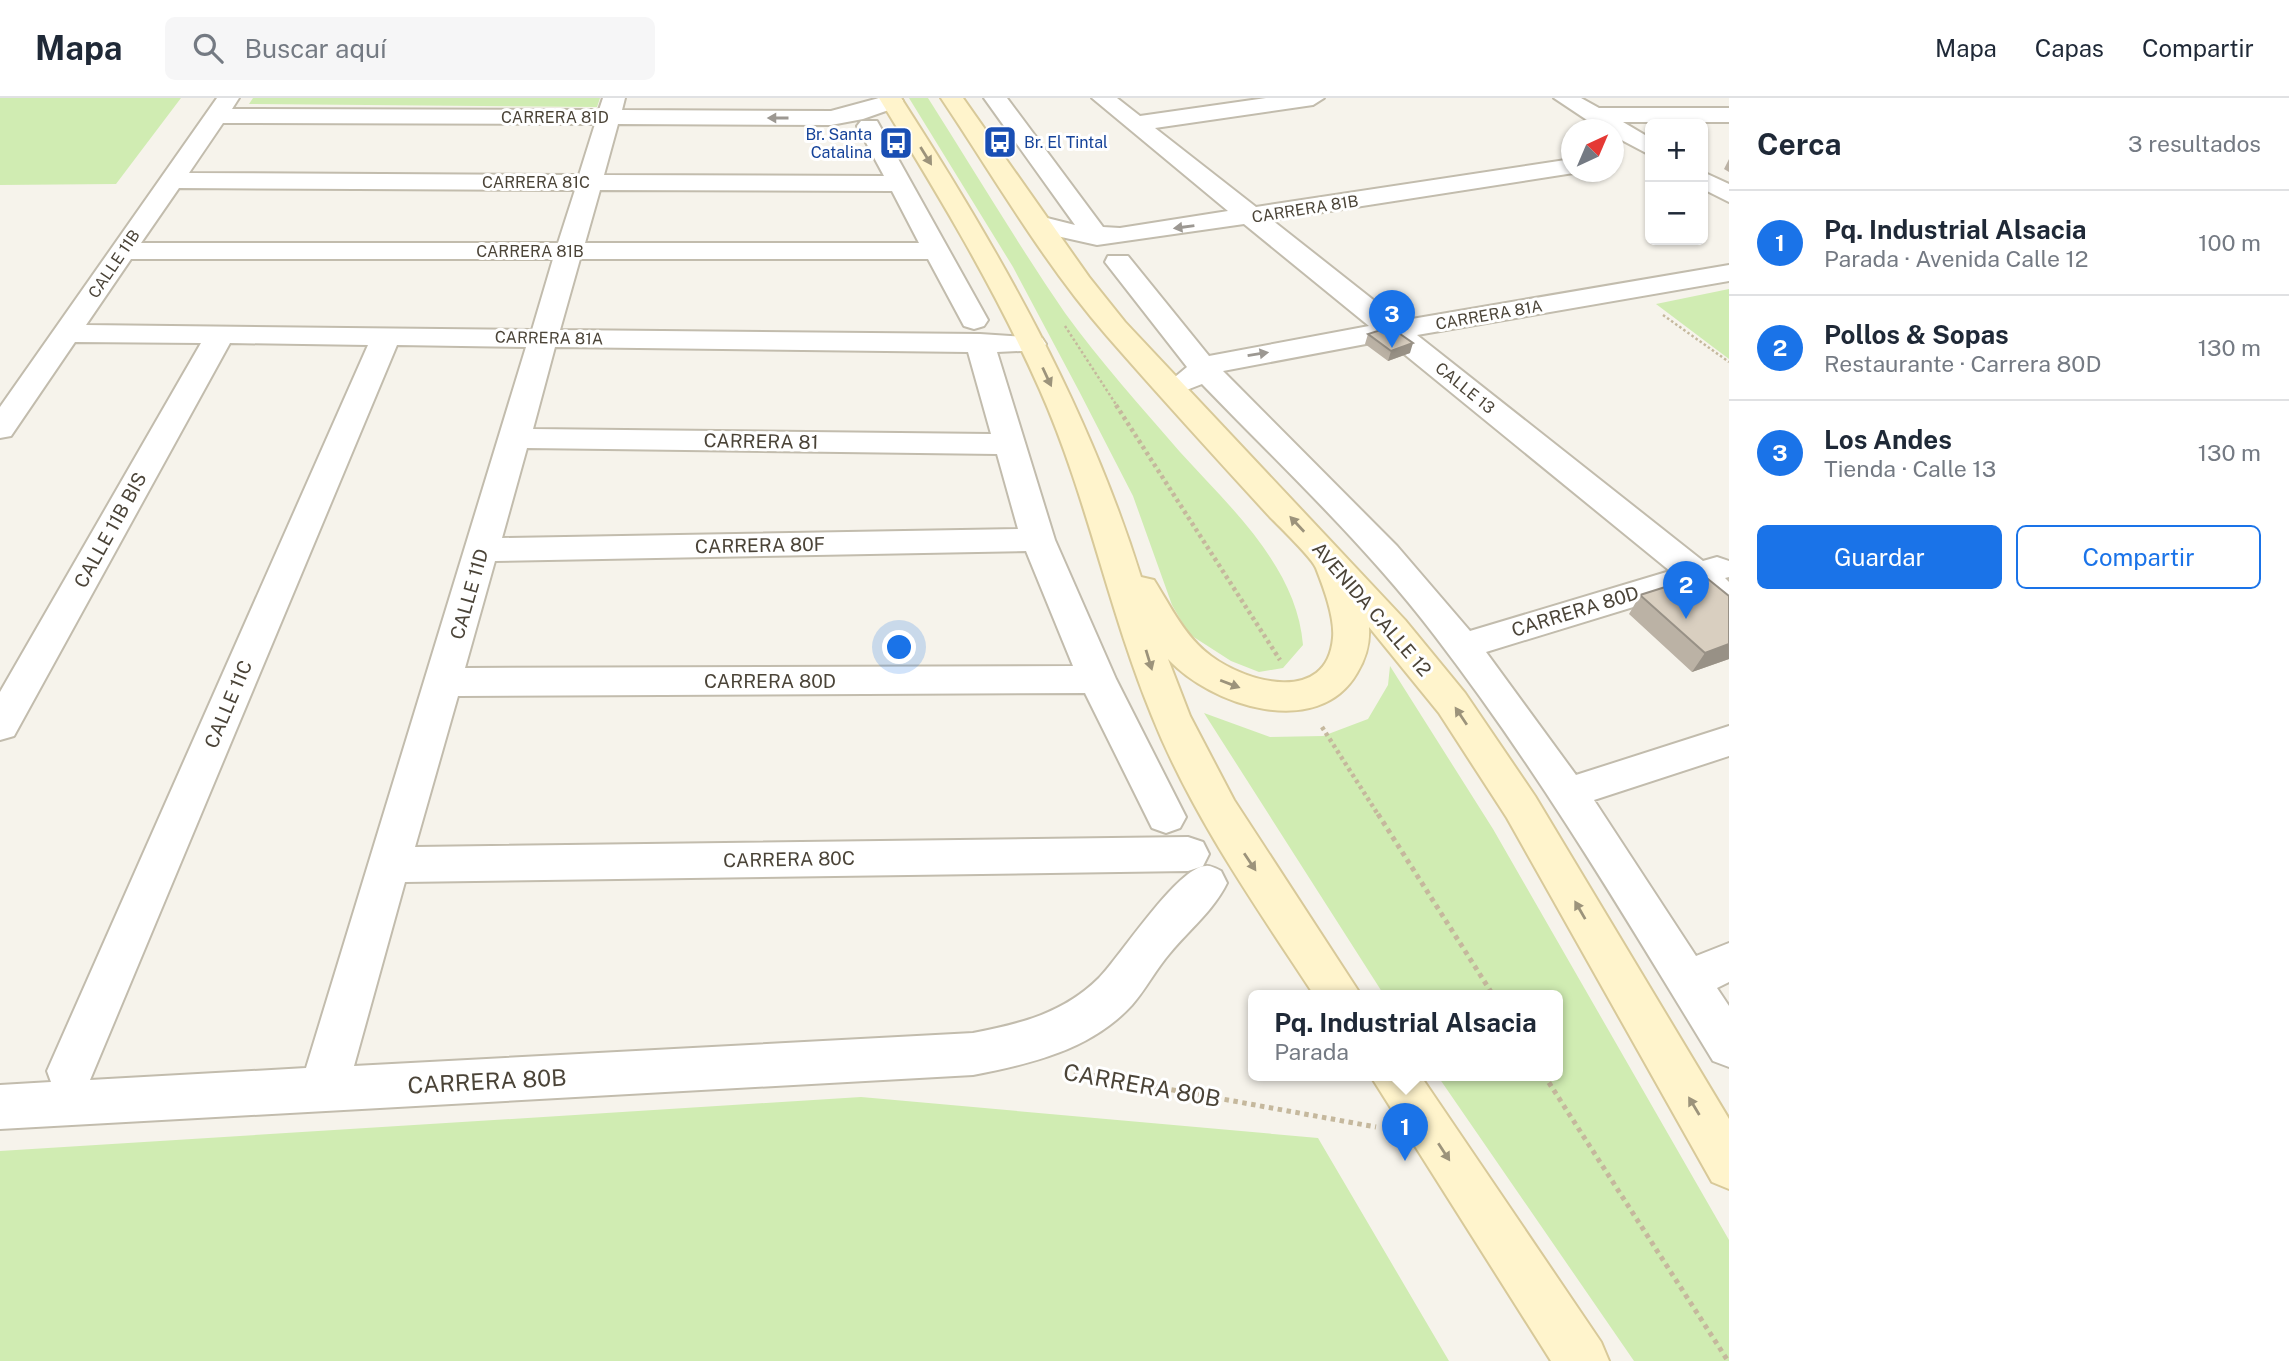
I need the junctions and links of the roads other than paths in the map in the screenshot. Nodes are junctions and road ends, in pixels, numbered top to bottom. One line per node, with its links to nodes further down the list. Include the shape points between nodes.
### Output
1 (952, 98): 25 (main road, AVENIDA CALLE 12)
2 (995, 98): 26 (street)
3 (1103, 98): 11 (street, CALLE 13)
4 (1313, 98): 11 (street)
5 (1565, 98): 9 (street)
6 (891, 99): 8 (street, CARRERA 81D, one-way to 8, via 831,118); 38 (main road, one-way to 38, via 998,276)
7 (222, 107): 8 (street, CARRERA 81D); 19 (street, CALLE 11B)
8 (611, 108): 20 (street, CALLE 11D)
9 (1593, 115): 10 (street); 13 (street)
10 (1729, 115)
11 (1135, 124): 24 (street, CALLE 13)
12 (869, 126): 22 (street)
13 (1645, 147)
14 (1645, 151): 15 (street)
15 (1626, 157)
16 (1708, 165): 17 (street)
17 (1729, 166)
18 (1561, 168): 24 (street, CARRERA 81B)
19 (172, 180): 20 (street, CARRERA 81C); 27 (street, CALLE 11B)
20 (589, 182): 22 (street, CARRERA 81C); 28 (street, CALLE 11D)
21 (1708, 182): 23 (street)
22 (900, 184): 29 (street)
23 (1729, 194)
24 (1252, 217): 26 (street, CARRERA 81B, one-way to 26); 32 (street, CALLE 13)
25 (1039, 224): 26 (street, CARRERA 81B); 40 (main road, AVENIDA CALLE 12, via 1107,318)
26 (1097, 237)
27 (123, 250): 28 (street, CARRERA 81B); 34 (street, CALLE 11B)
28 (569, 251): 29 (street, CARRERA 81B); 37 (street, CALLE 11D)
29 (936, 251): 33 (street)
30 (1118, 262): 39 (street)
31 (1729, 273): 32 (street, CARRERA 81A)
32 (1394, 331): 39 (street, CARRERA 81A, one-way to 32, via 1229,359); 48 (street, CALLE 13)
33 (977, 332): 37 (street, CARRERA 81A); 38 (street, CARRERA 81A); 43 (street)
34 (66, 333): 35 (street, CARRERA 81A); 41 (street, CALLE 11B)
35 (220, 335): 36 (street, CARRERA 81A); 53 (street, CALLE 11B BIS)
36 (386, 337): 37 (street, CARRERA 81A); 63 (street, CALLE 11C)
37 (543, 338): 42 (street, CALLE 11D)
38 (1032, 344): 44 (main road, one-way to 44, via 1078,446)
39 (1204, 369): 40 (street, CARRERA 81A); 50 (street, via 1385,554)
40 (1174, 390): 47 (main road, AVENIDA CALLE 12, one-way to 40)
41 (0, 429)
42 (514, 438): 43 (street, CARRERA 81); 46 (street, CALLE 11D)
43 (1008, 444): 45 (street)
44 (1112, 539): 47 (main road, one-way to 47, via 1172,639 1196,665 1240,688 1283,697 1303,696 1332,682 1346,662 1351,626); 61 (main road, one-way to 61, via 1154,679 1186,749 1244,853)
45 (1038, 540): 46 (street, CARRERA 80F); 51 (street)
46 (482, 550): 52 (street, CALLE 11D)
47 (1326, 555): 67 (main road, AVENIDA CALLE 12, one-way to 47, via 1483,748 1417,658)
48 (1713, 570): 49 (street, CALLE 13); 50 (street, CARRERA 80D)
49 (1729, 600)
50 (1462, 646): 55 (street)
51 (1097, 679): 52 (street, CARRERA 80D); 56 (street)
52 (443, 682): 57 (street, CALLE 11D)
53 (0, 726)
54 (1729, 741): 55 (street)
55 (1568, 793): 60 (street)
56 (1166, 817)
57 (389, 865): 58 (street, CARRERA 80C); 65 (street, CALLE 11D)
58 (1197, 868): 65 (street, CARRERA 80B, via 1153,941 1115,992 1070,1025 1034,1042 973,1054)
59 (1729, 962): 60 (street)
60 (1687, 980): 62 (street)
61 (1336, 990)
62 (1729, 1046)
63 (69, 1071)
64 (1397, 1081): 68 (main road, one-way to 68)
65 (323, 1090): 66 (street, CARRERA 80B)
66 (0, 1107)
67 (1729, 1165)
68 (1582, 1361)

